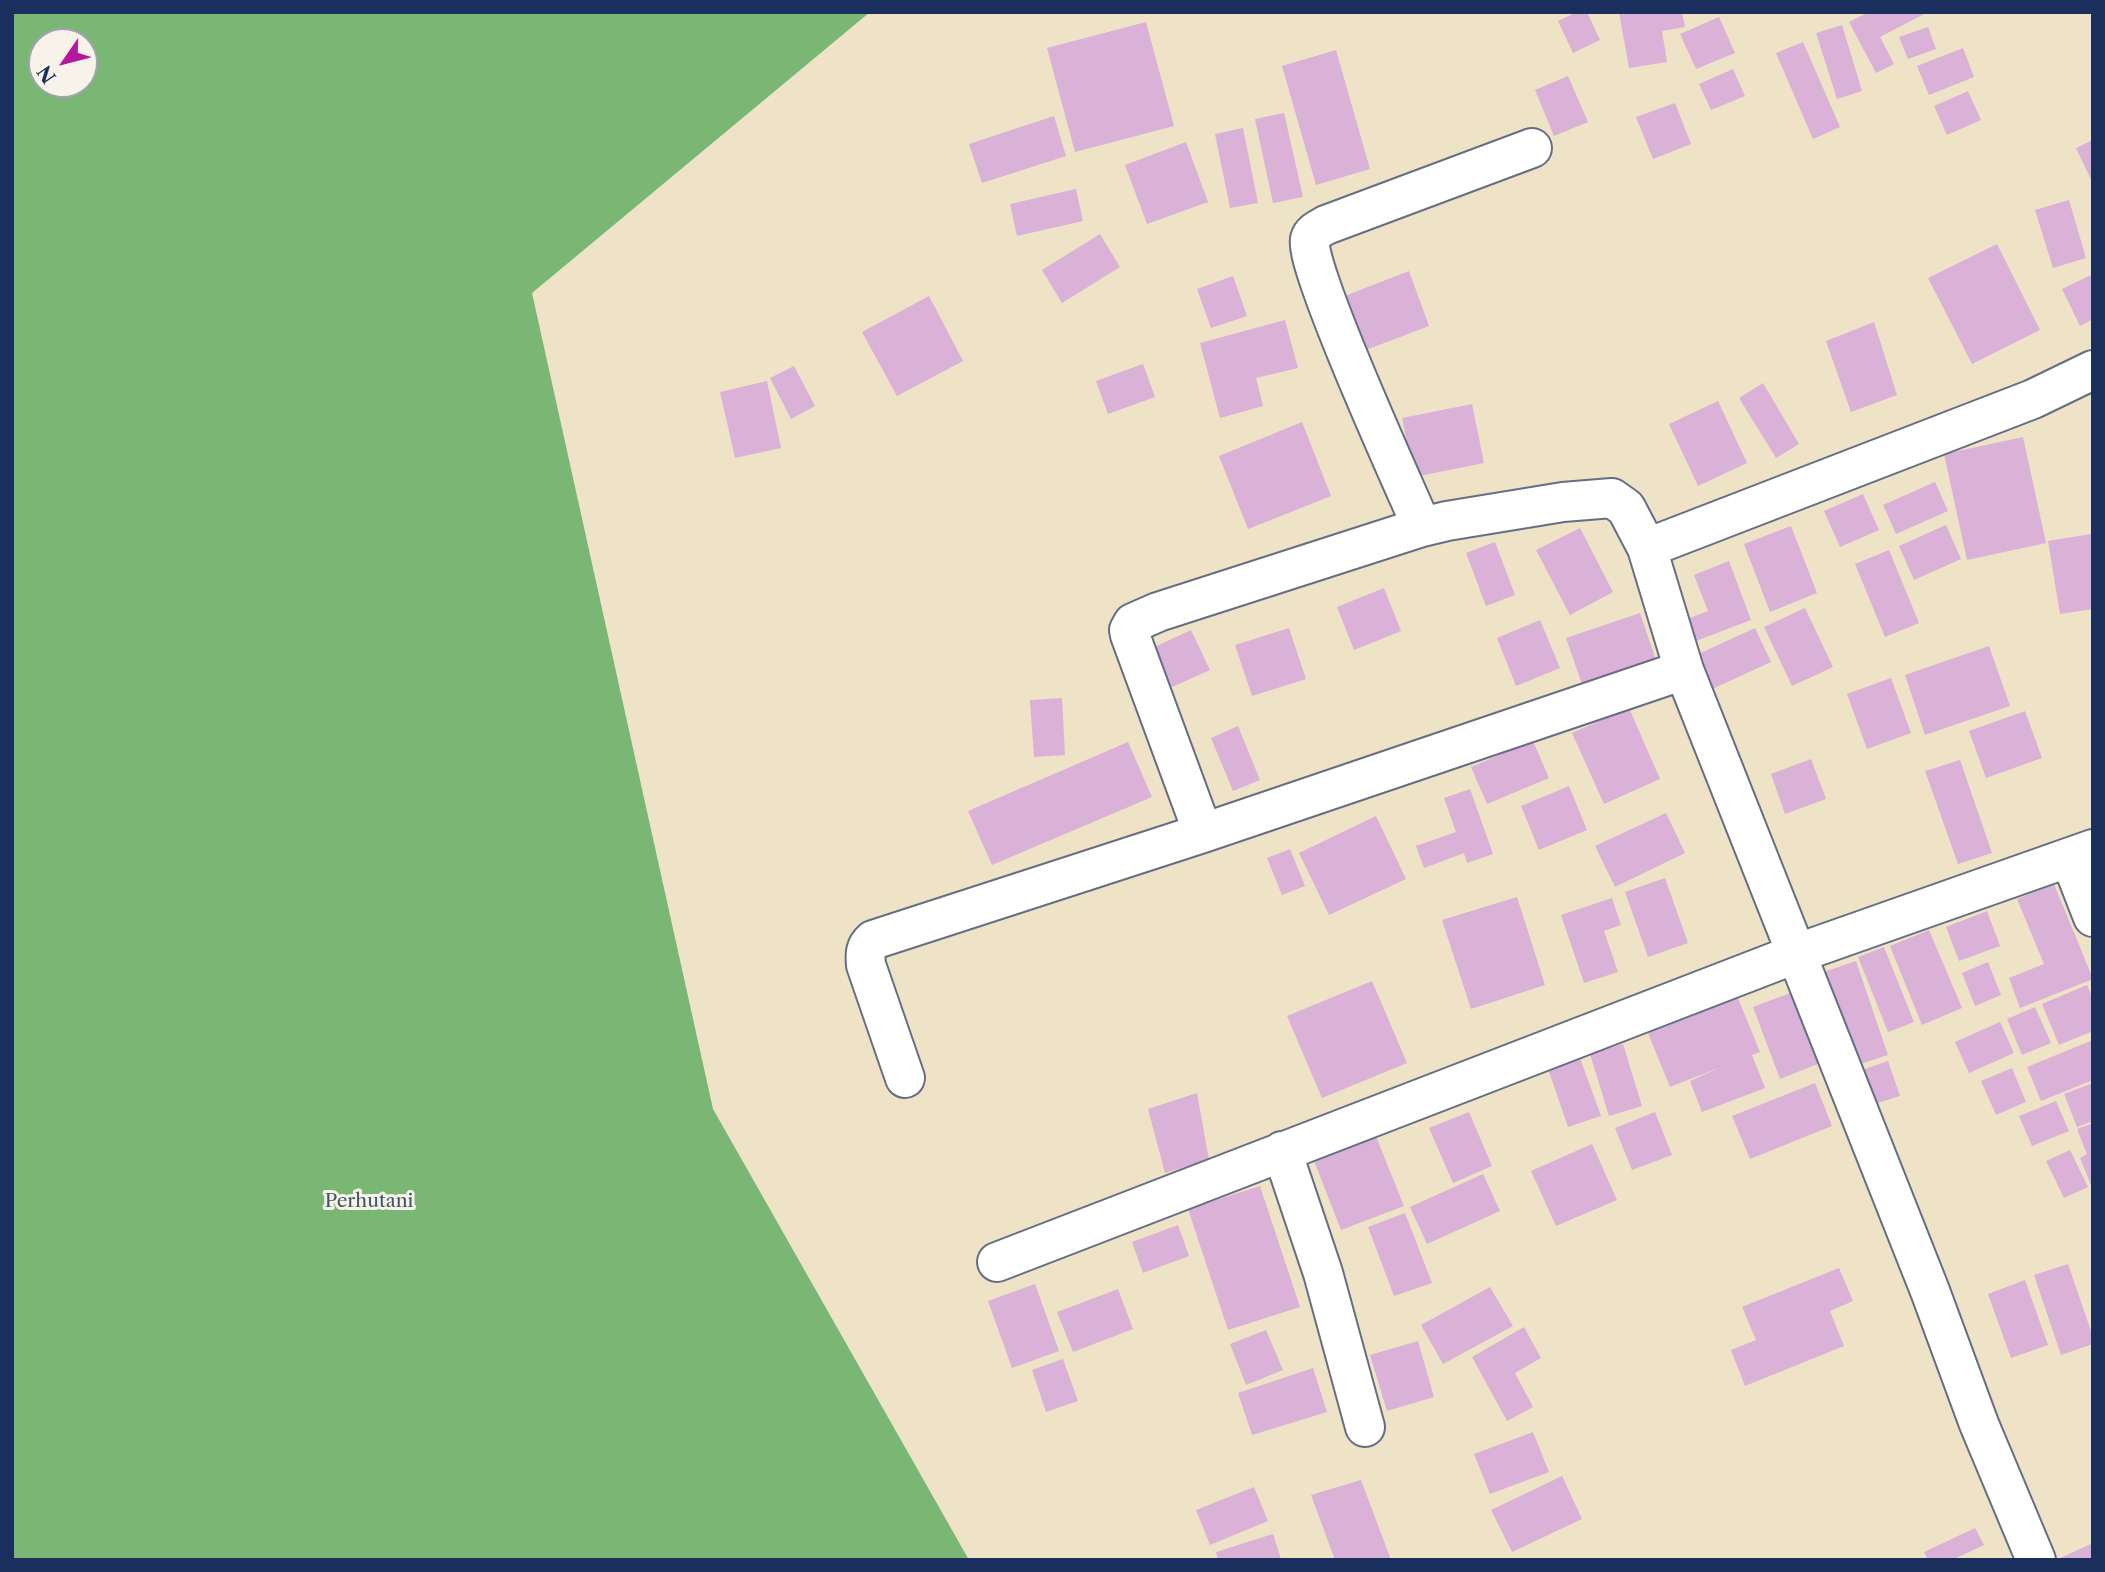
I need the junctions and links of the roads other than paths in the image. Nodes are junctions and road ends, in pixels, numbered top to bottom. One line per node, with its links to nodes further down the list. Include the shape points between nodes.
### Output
1 (1532, 148): 3 (street, via 1326,225 1310,239 1310,253 1326,300)
2 (2093, 370): 4 (street, via 2034,399)
3 (1422, 527): 4 (street, via 1612,498 1626,508); 6 (street, via 1133,623 1130,635)
4 (1647, 548): 5 (street)
5 (1684, 670): 6 (street); 9 (street)
6 (1203, 833): 10 (street, via 867,944 866,965)
7 (2081, 854): 8 (street); 9 (street)
8 (2093, 917)
9 (1798, 953): 11 (street); 14 (street, via 1973,1410)
10 (905, 1078)
11 (1282, 1151): 12 (street); 13 (street, via 1323,1273)
12 (997, 1262)
13 (1366, 1427)
14 (2036, 1560)

